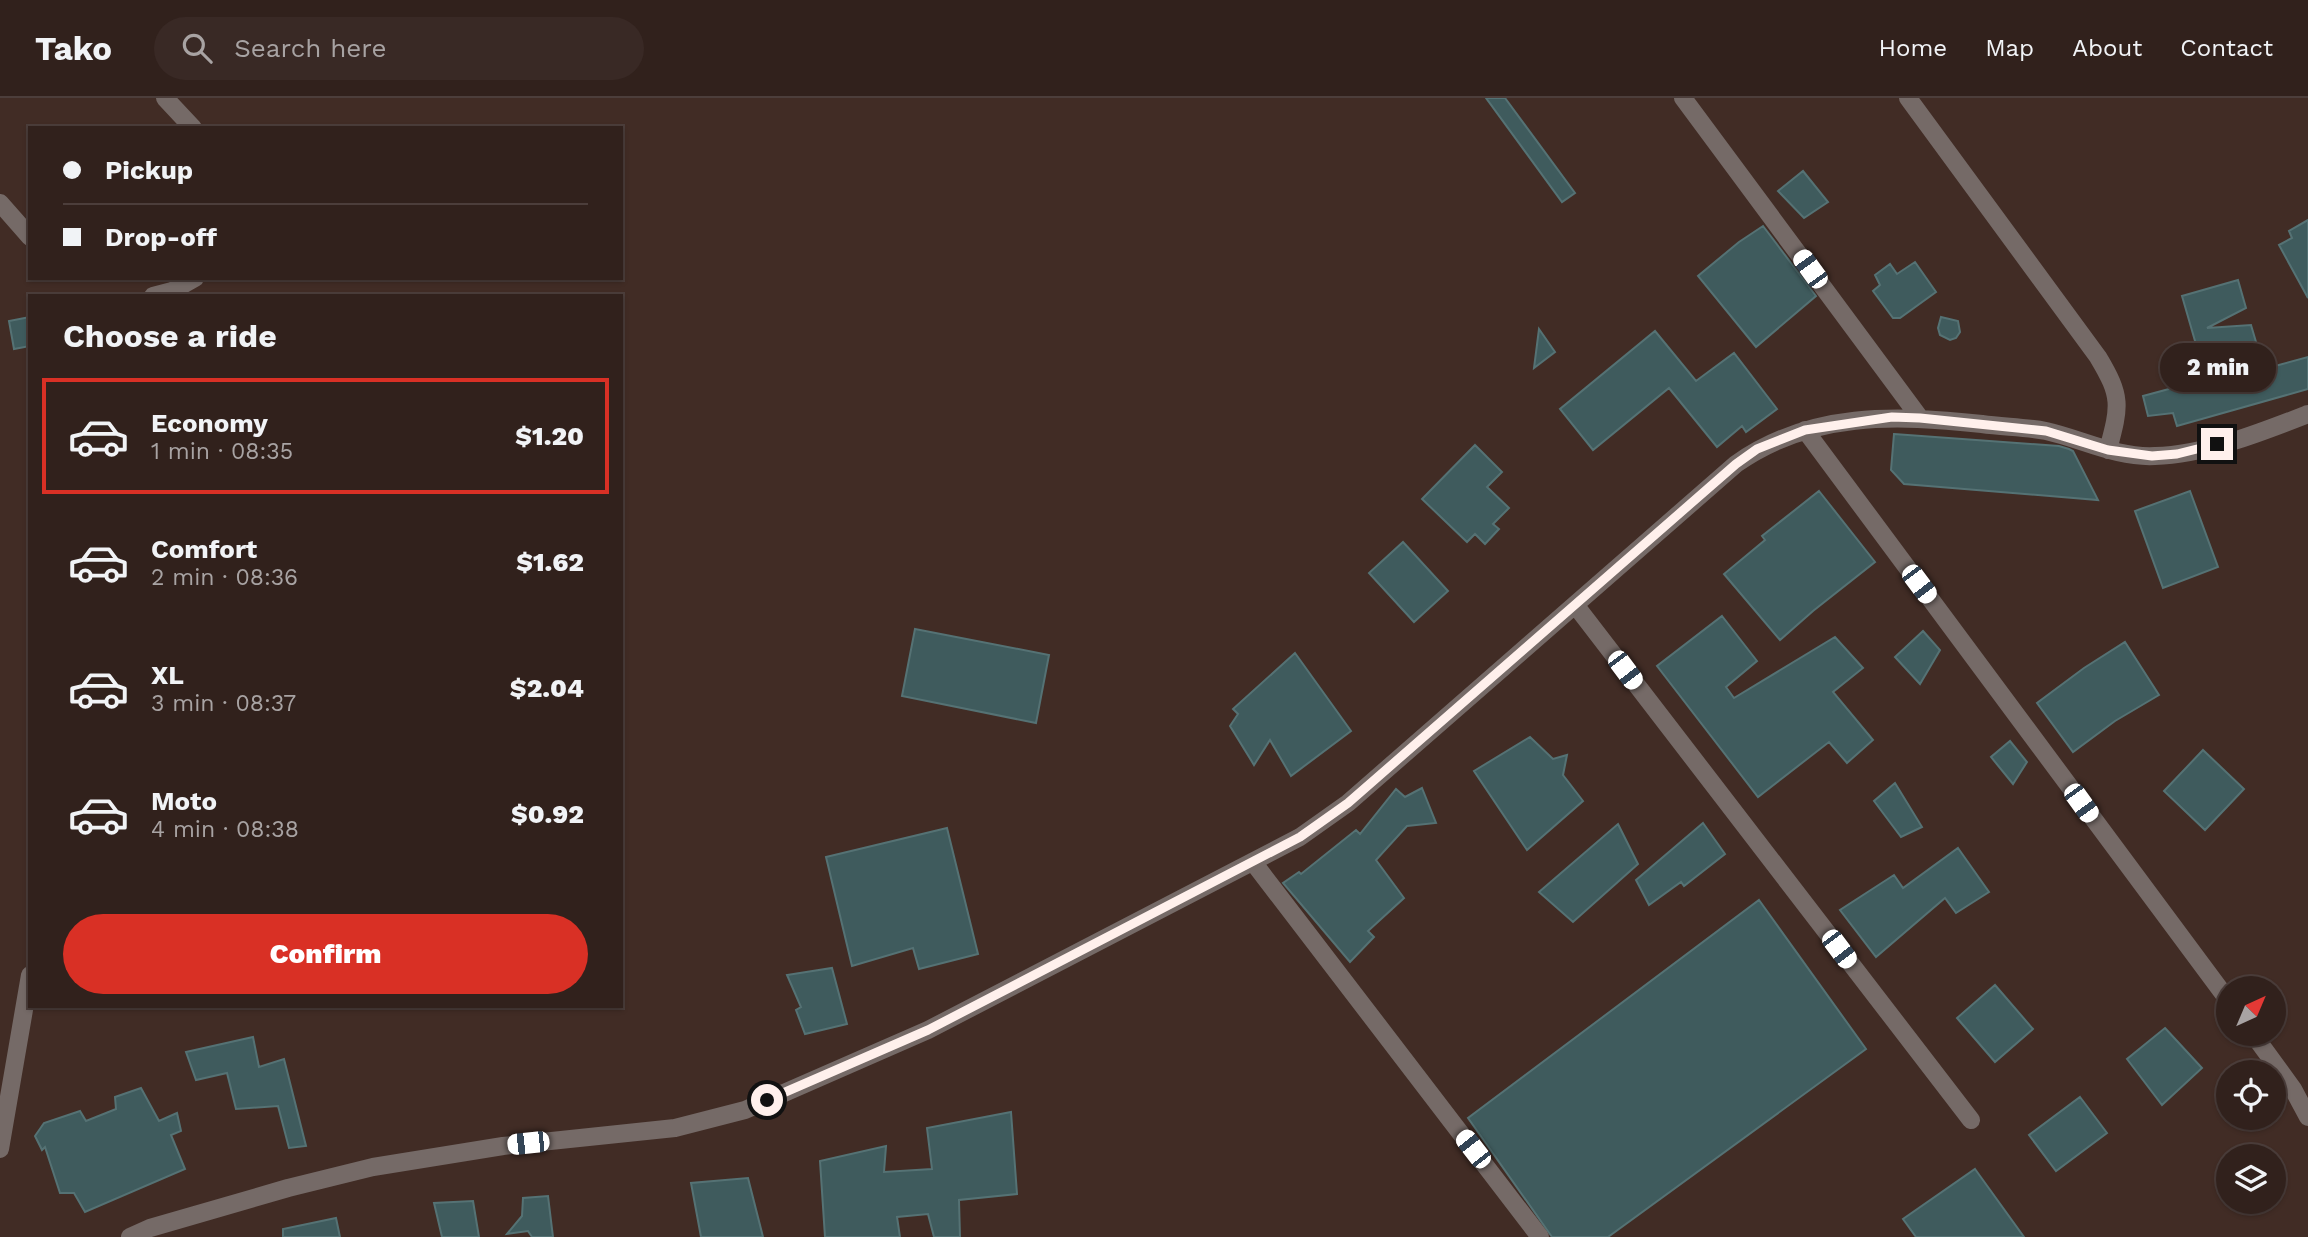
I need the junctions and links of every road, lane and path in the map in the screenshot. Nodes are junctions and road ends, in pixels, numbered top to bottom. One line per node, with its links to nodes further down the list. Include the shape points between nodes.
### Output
1 (165, 98): 4 (street)
2 (1684, 98): 10 (street)
3 (1908, 98): 12 (street, via 2110,377 2118,407)
4 (191, 126)
5 (0, 203): 6 (street)
6 (28, 235)
7 (191, 280): 8 (street)
8 (161, 294)
9 (2308, 414): 12 (street, via 2177,454)
10 (1920, 418): 11 (street, via 1892,417); 12 (street, via 2046,431)
11 (1805, 430): 13 (street, via 1757,449 1736,464); 15 (street)
12 (2108, 450)
13 (1576, 606): 14 (street, via 1348,803 1300,837); 19 (street)
14 (1253, 862): 21 (street, via 928,1030 744,1110 675,1128 503,1146 373,1167 288,1188); 23 (street)
15 (2216, 984)
16 (28, 987): 20 (street)
17 (2262, 1046): 18 (street)
18 (2308, 1117)
19 (1971, 1120)
20 (0, 1149)
21 (153, 1233): 22 (street)
22 (130, 1237)
23 (1540, 1237)

